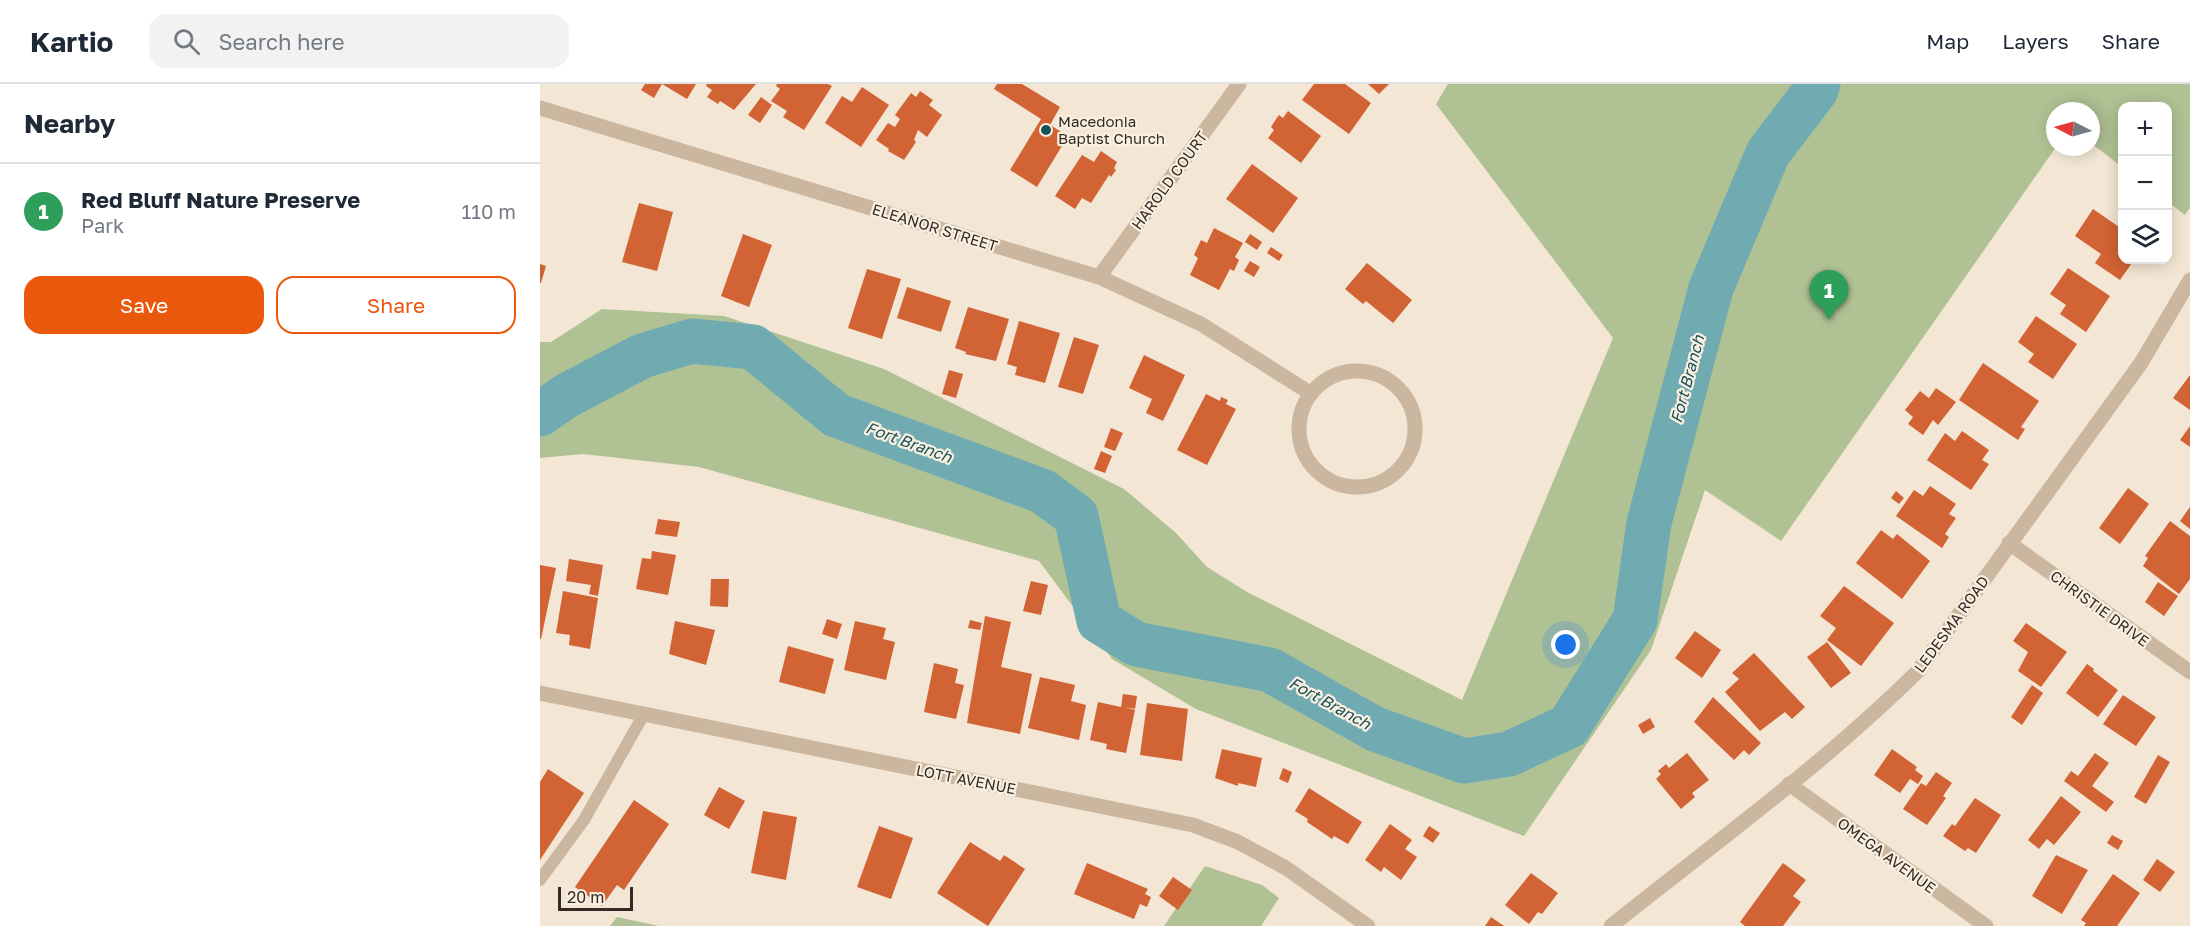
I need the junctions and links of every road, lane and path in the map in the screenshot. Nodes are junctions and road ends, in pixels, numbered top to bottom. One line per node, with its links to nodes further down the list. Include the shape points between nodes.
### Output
1 (1239, 84): 3 (street, HAROLD COURT)
2 (540, 108): 3 (street, ELEANOR STREET)
3 (1099, 277): 5 (street, ELEANOR STREET, via 1202,324)
4 (2190, 280): 6 (street, LEDESMA ROAD, via 2141,363)
5 (1310, 393): 5 (street, via 1301,411 1298,432 1302,452 1313,469 1329,482 1349,488 1369,487 1388,479 1403,466 1416,432 1406,396 1393,383 1358,370 1340,373)
6 (2009, 543): 7 (street, CHRISTIE DRIVE); 10 (street, LEDESMA ROAD, via 1918,671)
7 (2190, 672)
8 (540, 693): 9 (street, LOTT AVENUE)
9 (644, 714): 11 (lane, via 584,820); 12 (street, LOTT AVENUE, via 1193,825 1238,842 1286,868)
10 (1789, 784): 13 (street, LEDESMA ROAD); 14 (street, OMEGA AVENUE)
11 (540, 880)
12 (1368, 926)
13 (1611, 926)
14 (1986, 926)

